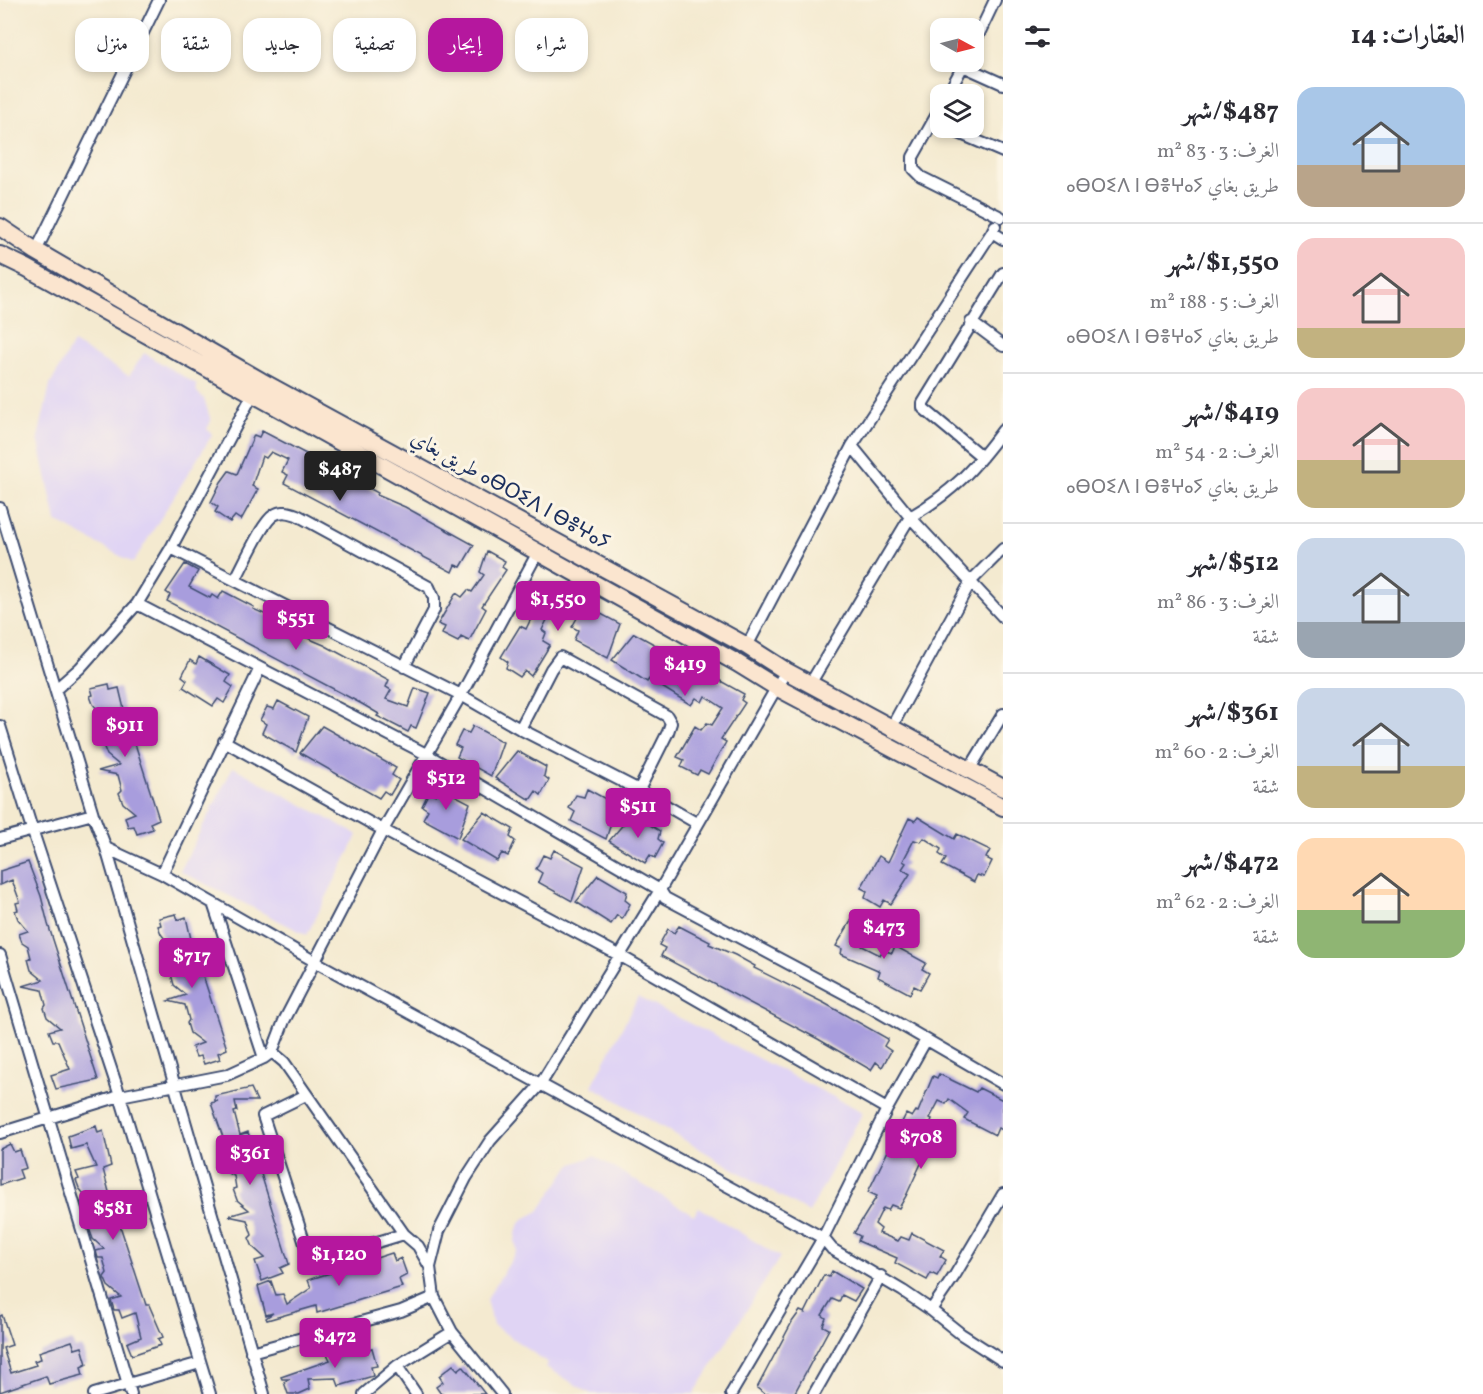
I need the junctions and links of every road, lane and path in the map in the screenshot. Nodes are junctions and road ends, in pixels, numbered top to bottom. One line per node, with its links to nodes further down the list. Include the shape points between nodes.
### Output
1 (159, 0): 13 (street)
2 (995, 0): 3 (street)
3 (984, 23)
4 (980, 72): 5 (street)
5 (1003, 84)
6 (930, 133): 9 (street, via 913,157 915,172)
7 (970, 138): 8 (street)
8 (1003, 152)
9 (1002, 215): 11 (street)
10 (0, 227): 13 (main road, طريق بغاي ⴰⴱⵔⵉⴷ ⵏ ⴱⴻⵖⴰⵢ)
11 (992, 232): 12 (street); 20 (street)
12 (1003, 239)
13 (36, 251): 18 (main road, طريق بغاي ⴰⴱⵔⵉⴷ ⵏ ⴱⴻⵖⴰⵢ)
14 (0, 255): 18 (main road, طريق بغاي ⴰⴱⵔⵉⴷ ⵏ ⴱⴻⵖⴰⵢ)
15 (1003, 273): 16 (street)
16 (971, 322): 17 (street); 21 (street, via 924,399 923,408)
17 (1003, 346)
18 (257, 388): 24 (street); 26 (main road, طريق بغاي ⴰⴱⵔⵉⴷ ⵏ ⴱⴻⵖⴰⵢ); 31 (main road, طريق بغاي ⴰⴱⵔⵉⴷ ⵏ ⴱⴻⵖⴰⵢ)
19 (1003, 430): 21 (street)
20 (852, 446): 23 (street); 31 (street)
21 (982, 457): 23 (street, via 946,494)
22 (0, 508): 37 (street)
23 (910, 517): 28 (street); 35 (street)
24 (171, 548): 27 (street); 29 (street)
25 (1003, 549): 28 (street)
26 (538, 552): 36 (main road, طريق بغاي ⴰⴱⵔⵉⴷ ⵏ ⴱⴻⵖⴰⵢ); 38 (street)
27 (235, 580): 32 (street); 32 (street, via 268,519 285,512 297,515 429,587 434,610)
28 (971, 581): 30 (street); 41 (street)
29 (137, 604): 33 (street); 37 (street)
30 (1003, 617)
31 (747, 646): 34 (main road, طريق بغاي ⴰⴱⵔⵉⴷ ⵏ ⴱⴻⵖⴰⵢ)
32 (404, 667): 38 (street)
33 (260, 669): 43 (street); 44 (street)
34 (786, 672): 35 (main road, طريق بغاي ⴰⴱⵔⵉⴷ ⵏ ⴱⴻⵖⴰⵢ); 36 (street)
35 (810, 684): 41 (main road, طريق بغاي ⴰⴱⵔⵉⴷ ⵏ ⴱⴻⵖⴰⵢ)
36 (776, 687): 48 (main road, طريق بغاي ⴰⴱⵔⵉⴷ ⵏ ⴱⴻⵖⴰⵢ); 50 (street)
37 (56, 689): 49 (street)
38 (461, 694): 42 (street); 44 (street)
39 (1003, 714): 45 (street)
40 (0, 726): 51 (street)
41 (891, 728): 45 (main road, طريق بغاي ⴰⴱⵔⵉⴷ ⵏ ⴱⴻⵖⴰⵢ)
42 (520, 729): 47 (street); 47 (street, via 560,657 667,717 671,723)
43 (224, 741): 52 (street); 55 (street)
44 (426, 754): 52 (street); 56 (street)
45 (969, 770): 46 (main road, طريق بغاي ⴰⴱⵔⵉⴷ ⵏ ⴱⴻⵖⴰⵢ)
46 (1003, 788)
47 (639, 789): 50 (street)
48 (1003, 807)
49 (93, 814): 51 (street); 54 (street)
50 (698, 824): 56 (street)
51 (32, 829): 53 (street); 67 (street)
52 (383, 830): 59 (street); 60 (street)
53 (0, 839)
54 (106, 848): 55 (street); 65 (street)
55 (162, 874): 57 (street)
56 (660, 890): 59 (street); 61 (street, via 664,898)
57 (213, 903): 60 (street); 62 (street)
58 (0, 955): 69 (street)
59 (619, 955): 64 (street); 68 (street)
60 (314, 961): 62 (street); 64 (street)
61 (926, 1040): 63 (street); 68 (street)
62 (268, 1055): 65 (street, via 227,1075); 66 (street, via 284,1062)
63 (1003, 1084)
64 (540, 1085): 73 (street); 74 (street, via 490,1141 466,1178 439,1231)
65 (174, 1086): 67 (street); 79 (street)
66 (306, 1095): 72 (street); 72 (street, via 263,1116 310,1262)
67 (120, 1096): 69 (street); 81 (street)
68 (887, 1109): 73 (street)
69 (48, 1119): 70 (street); 83 (street)
70 (0, 1132)
71 (1003, 1194): 77 (street)
72 (404, 1234): 74 (street, via 418,1246)
73 (823, 1238): 75 (street, via 832,1249); 91 (street)
74 (430, 1267): 76 (street)
75 (881, 1276): 77 (street); 92 (street)
76 (434, 1298): 78 (street); 79 (street, via 401,1311)
77 (932, 1310): 80 (street)
78 (452, 1332): 82 (street); 90 (street)
79 (251, 1352): 87 (street)
80 (1003, 1361)
81 (200, 1363): 83 (street); 86 (street)
82 (397, 1366): 88 (street); 89 (street)
83 (128, 1382): 84 (street); 85 (street)
84 (93, 1394)
85 (131, 1394)
86 (210, 1394)
87 (264, 1394)
88 (364, 1394)
89 (416, 1394)
90 (502, 1394)
91 (731, 1394)
92 (814, 1394)

